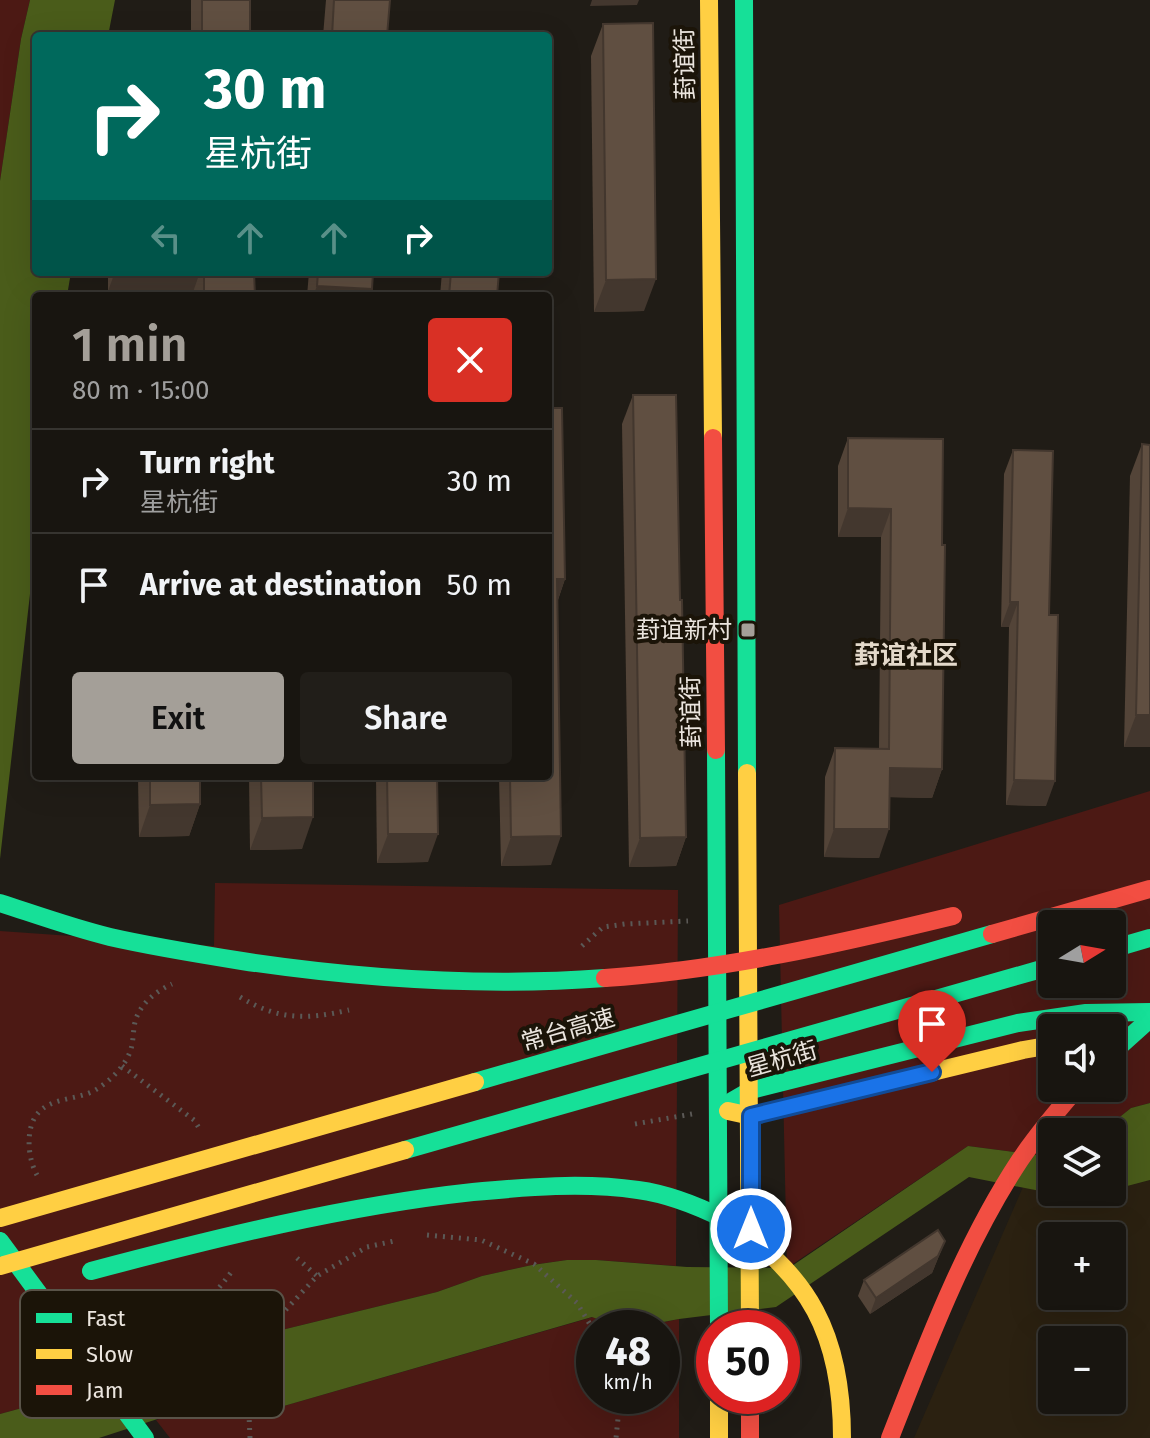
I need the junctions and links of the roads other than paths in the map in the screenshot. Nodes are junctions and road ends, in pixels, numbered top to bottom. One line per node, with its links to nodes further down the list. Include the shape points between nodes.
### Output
1 (709, 0): 17 (main road, 葑谊街)
2 (744, 0): 15 (main road)
3 (1150, 889): 19 (main road, 常台高速, bridge)
4 (0, 903): 5 (main road, bridge, via 77,928 270,966 428,981 519,982 704,967)
5 (972, 911)
6 (1150, 938): 7 (main road)
7 (1126, 945)
8 (1038, 970): 21 (main road, bridge)
9 (1150, 1012): 15 (main road, 星杭街, via 1086,1013 1018,1023)
10 (1150, 1019): 12 (main road, bridge)
11 (1150, 1039): 13 (main road)
12 (1126, 1040)
13 (1126, 1040)
14 (1038, 1048): 18 (main road, 星杭街)
15 (751, 1090): 17 (main road, 星杭街); 18 (main road)
16 (1065, 1102): 35 (main road, via 1015,1168 978,1233)
17 (719, 1109): 18 (main road, 星杭街); 26 (main road, 葑谊街)
18 (751, 1116): 27 (main road)
19 (0, 1218)
20 (0, 1241): 25 (main road)
21 (0, 1266)
22 (74, 1276): 34 (main road, bridge, via 149,1255 419,1199 580,1184 643,1190 715,1214 759,1243 794,1278 822,1323 832,1354)
23 (45, 1284): 24 (main road)
24 (8, 1285)
25 (36, 1290)
26 (719, 1310)
27 (750, 1310)
28 (719, 1414): 32 (main road)
29 (750, 1414): 33 (main road)
30 (130, 1418): 31 (main road)
31 (145, 1438)
32 (719, 1438)
33 (750, 1438)
34 (842, 1438)
35 (890, 1438)

